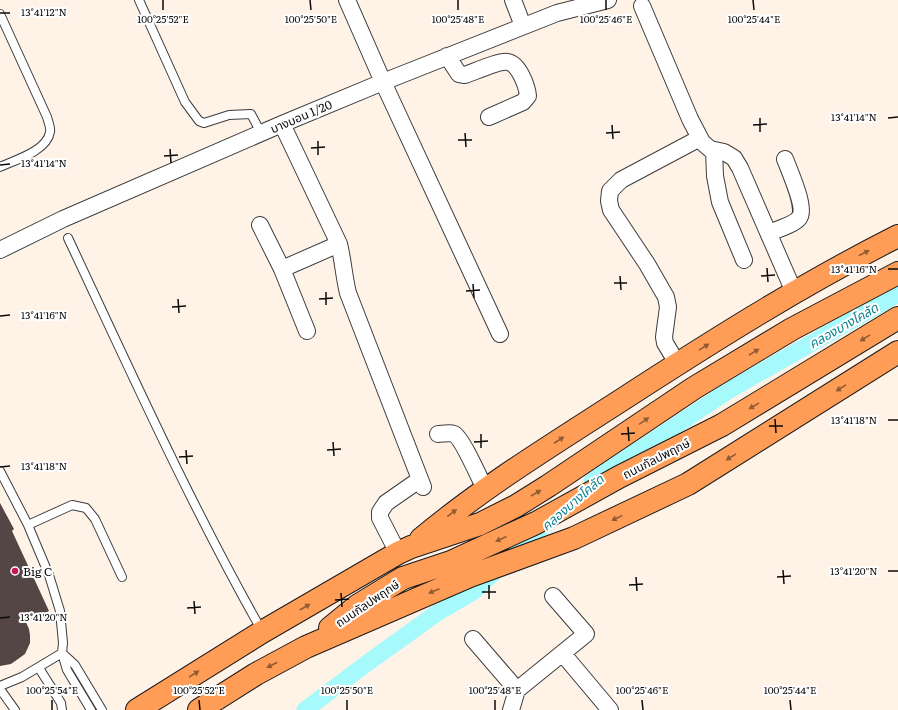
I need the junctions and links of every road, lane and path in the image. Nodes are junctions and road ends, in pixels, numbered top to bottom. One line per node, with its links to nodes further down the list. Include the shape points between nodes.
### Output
1 (139, 0): 13 (lane, via 185,102 199,121 204,123 229,115 251,114)
2 (347, 0): 10 (street)
3 (513, 0): 8 (street)
4 (608, 0): 5 (street, บางบอน 1/20)
5 (580, 4): 8 (street, บางบอน 1/20)
6 (642, 6): 14 (street)
7 (0, 14): 17 (lane, via 47,117 50,131 47,142)
8 (523, 26): 9 (street, บางบอน 1/20)
9 (446, 56): 10 (street, บางบอน 1/20); 11 (street, via 459,74 465,75 501,62 508,62 513,64 521,75 528,96 523,102)
10 (383, 82): 12 (street, บางบอน 1/20); 30 (street)
11 (489, 116)
12 (282, 124): 13 (street, บางบอน 1/20); 22 (street)
13 (261, 133): 23 (street, บางบอน 1/20, via 63,219)
14 (700, 138): 15 (street); 32 (street, via 621,180 610,191 611,210 666,297 668,307 664,337)
15 (714, 150): 19 (street, via 734,158); 24 (street, via 720,202)
16 (785, 159): 19 (street, via 802,213 794,222)
17 (0, 168)
18 (260, 225): 25 (street)
19 (769, 233): 27 (street)
20 (898, 236): 27 (main road, ถนนกัลปพฤกษ์, one-way to 20)
21 (68, 238): 40 (lane, via 213,542)
22 (339, 244): 25 (street); 37 (street, via 348,293 421,484 386,503 380,512 380,518)
23 (0, 250)
24 (744, 260)
25 (282, 269): 29 (street)
26 (898, 273): 37 (main road, ถนนกัลปพฤกษ์, one-way to 26, via 480,524 516,506 700,384 792,329)
27 (794, 292): 32 (main road, ถนนกัลปพฤกษ์, one-way to 27)
28 (898, 318): 42 (main road, ถนนกัลปพฤกษ์, one-way to 42, via 722,425 619,477 536,523 451,562 403,578 357,606)
29 (307, 331)
30 (500, 334)
31 (898, 352): 42 (main road, ถนนกัลปพฤกษ์, one-way to 42, via 688,484 574,538 470,576)
32 (677, 363): 35 (main road, ถนนกัลปพฤกษ์, one-way to 32)
33 (438, 434): 35 (street, via 453,434 457,437)
34 (0, 471): 36 (lane)
35 (485, 489): 37 (main road, ถนนกัลปพฤกษ์, one-way to 35)
36 (28, 525): 38 (lane, via 72,505 86,508 95,519); 43 (lane, via 49,575 60,610)
37 (405, 550): 40 (main road, ถนนกัลปพฤกษ์, one-way to 37)
38 (122, 576)
39 (553, 596): 44 (street, via 586,634)
40 (262, 632): 53 (main road, ถนนกัลปพฤกษ์, one-way to 40)
41 (473, 639): 47 (street)
42 (306, 647): 48 (main road, ถนนกัลปพฤกษ์, one-way to 48, via 256,674)
43 (62, 653): 45 (lane); 51 (lane, via 67,670); 52 (lane, via 75,665)
44 (563, 654): 47 (street); 55 (street)
45 (39, 668): 46 (lane); 50 (lane, via 61,703)
46 (0, 687): 49 (lane)
47 (517, 690): 54 (street)
48 (206, 708)
49 (15, 710)
50 (62, 710)
51 (91, 710)
52 (102, 710)
53 (137, 710)
54 (511, 710)
55 (610, 710)

